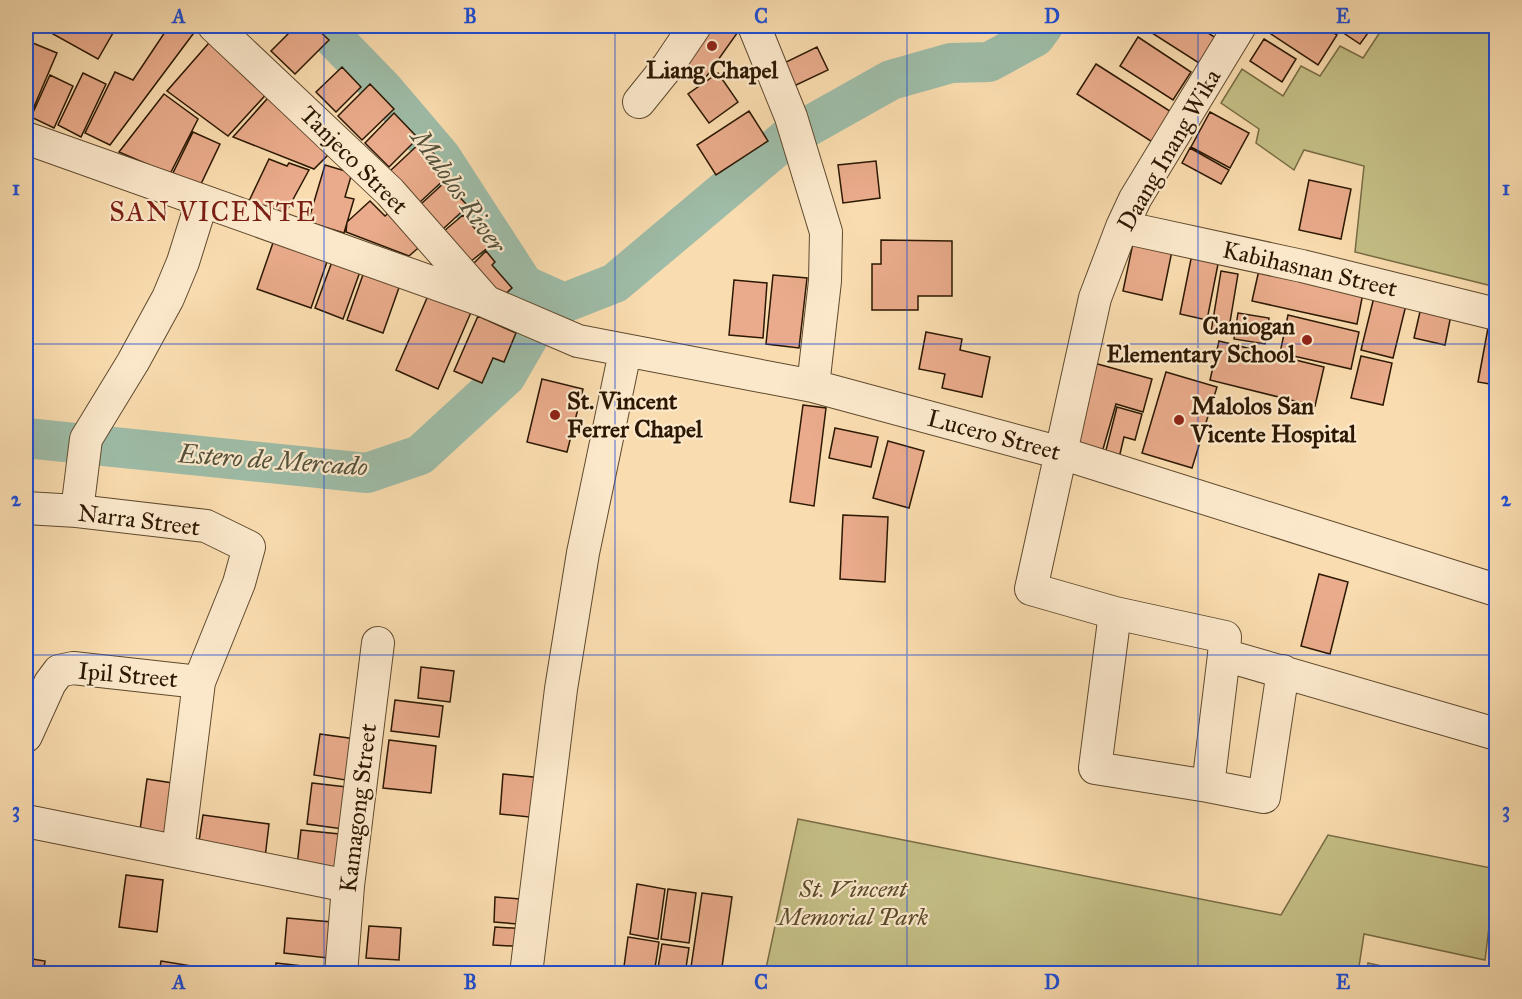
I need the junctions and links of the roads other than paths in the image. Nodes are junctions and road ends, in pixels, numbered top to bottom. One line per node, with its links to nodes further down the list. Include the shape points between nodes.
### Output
1 (214, 26): 9 (street, Tanjeco Street, via 390,192)
2 (695, 26): 5 (street)
3 (754, 26): 12 (street, via 791,117 826,232 825,281)
4 (1240, 26): 8 (street, Daang Inang Wika, via 1140,190)
5 (639, 102)
6 (26, 138): 7 (street, Lucero Street)
7 (202, 201): 9 (street, Lucero Street); 15 (street, via 168,298 86,439)
8 (1122, 227): 10 (street, Kabihasnan Street); 13 (street, Daang Inang Wika, via 1095,298)
9 (499, 308): 11 (street, Lucero Street, via 578,341)
10 (1497, 314)
11 (625, 352): 12 (street, Lucero Street); 29 (street, via 583,553 559,699)
12 (813, 386): 13 (street, Lucero Street)
13 (1061, 453): 16 (street, Lucero Street); 17 (street, Daang Inang Wika, via 1031,589)
14 (26, 508): 15 (street, Narra Street)
15 (77, 511): 21 (street, Narra Street, via 206,526 249,547 239,584)
16 (1497, 590)
17 (1115, 613): 19 (street, via 1225,637); 24 (street, via 1095,768)
18 (378, 643): 27 (street, Kamagong Street)
19 (1224, 655): 20 (street); 24 (street)
20 (1283, 670): 22 (street); 24 (street, via 1264,797)
21 (199, 681): 23 (street, Ipil Street, via 73,668 59,671); 26 (street)
22 (1497, 734)
23 (26, 736)
24 (1208, 786)
25 (26, 821): 26 (street)
26 (178, 851): 27 (street)
27 (348, 886): 28 (street, Kamagong Street)
28 (341, 974)
29 (526, 974)

